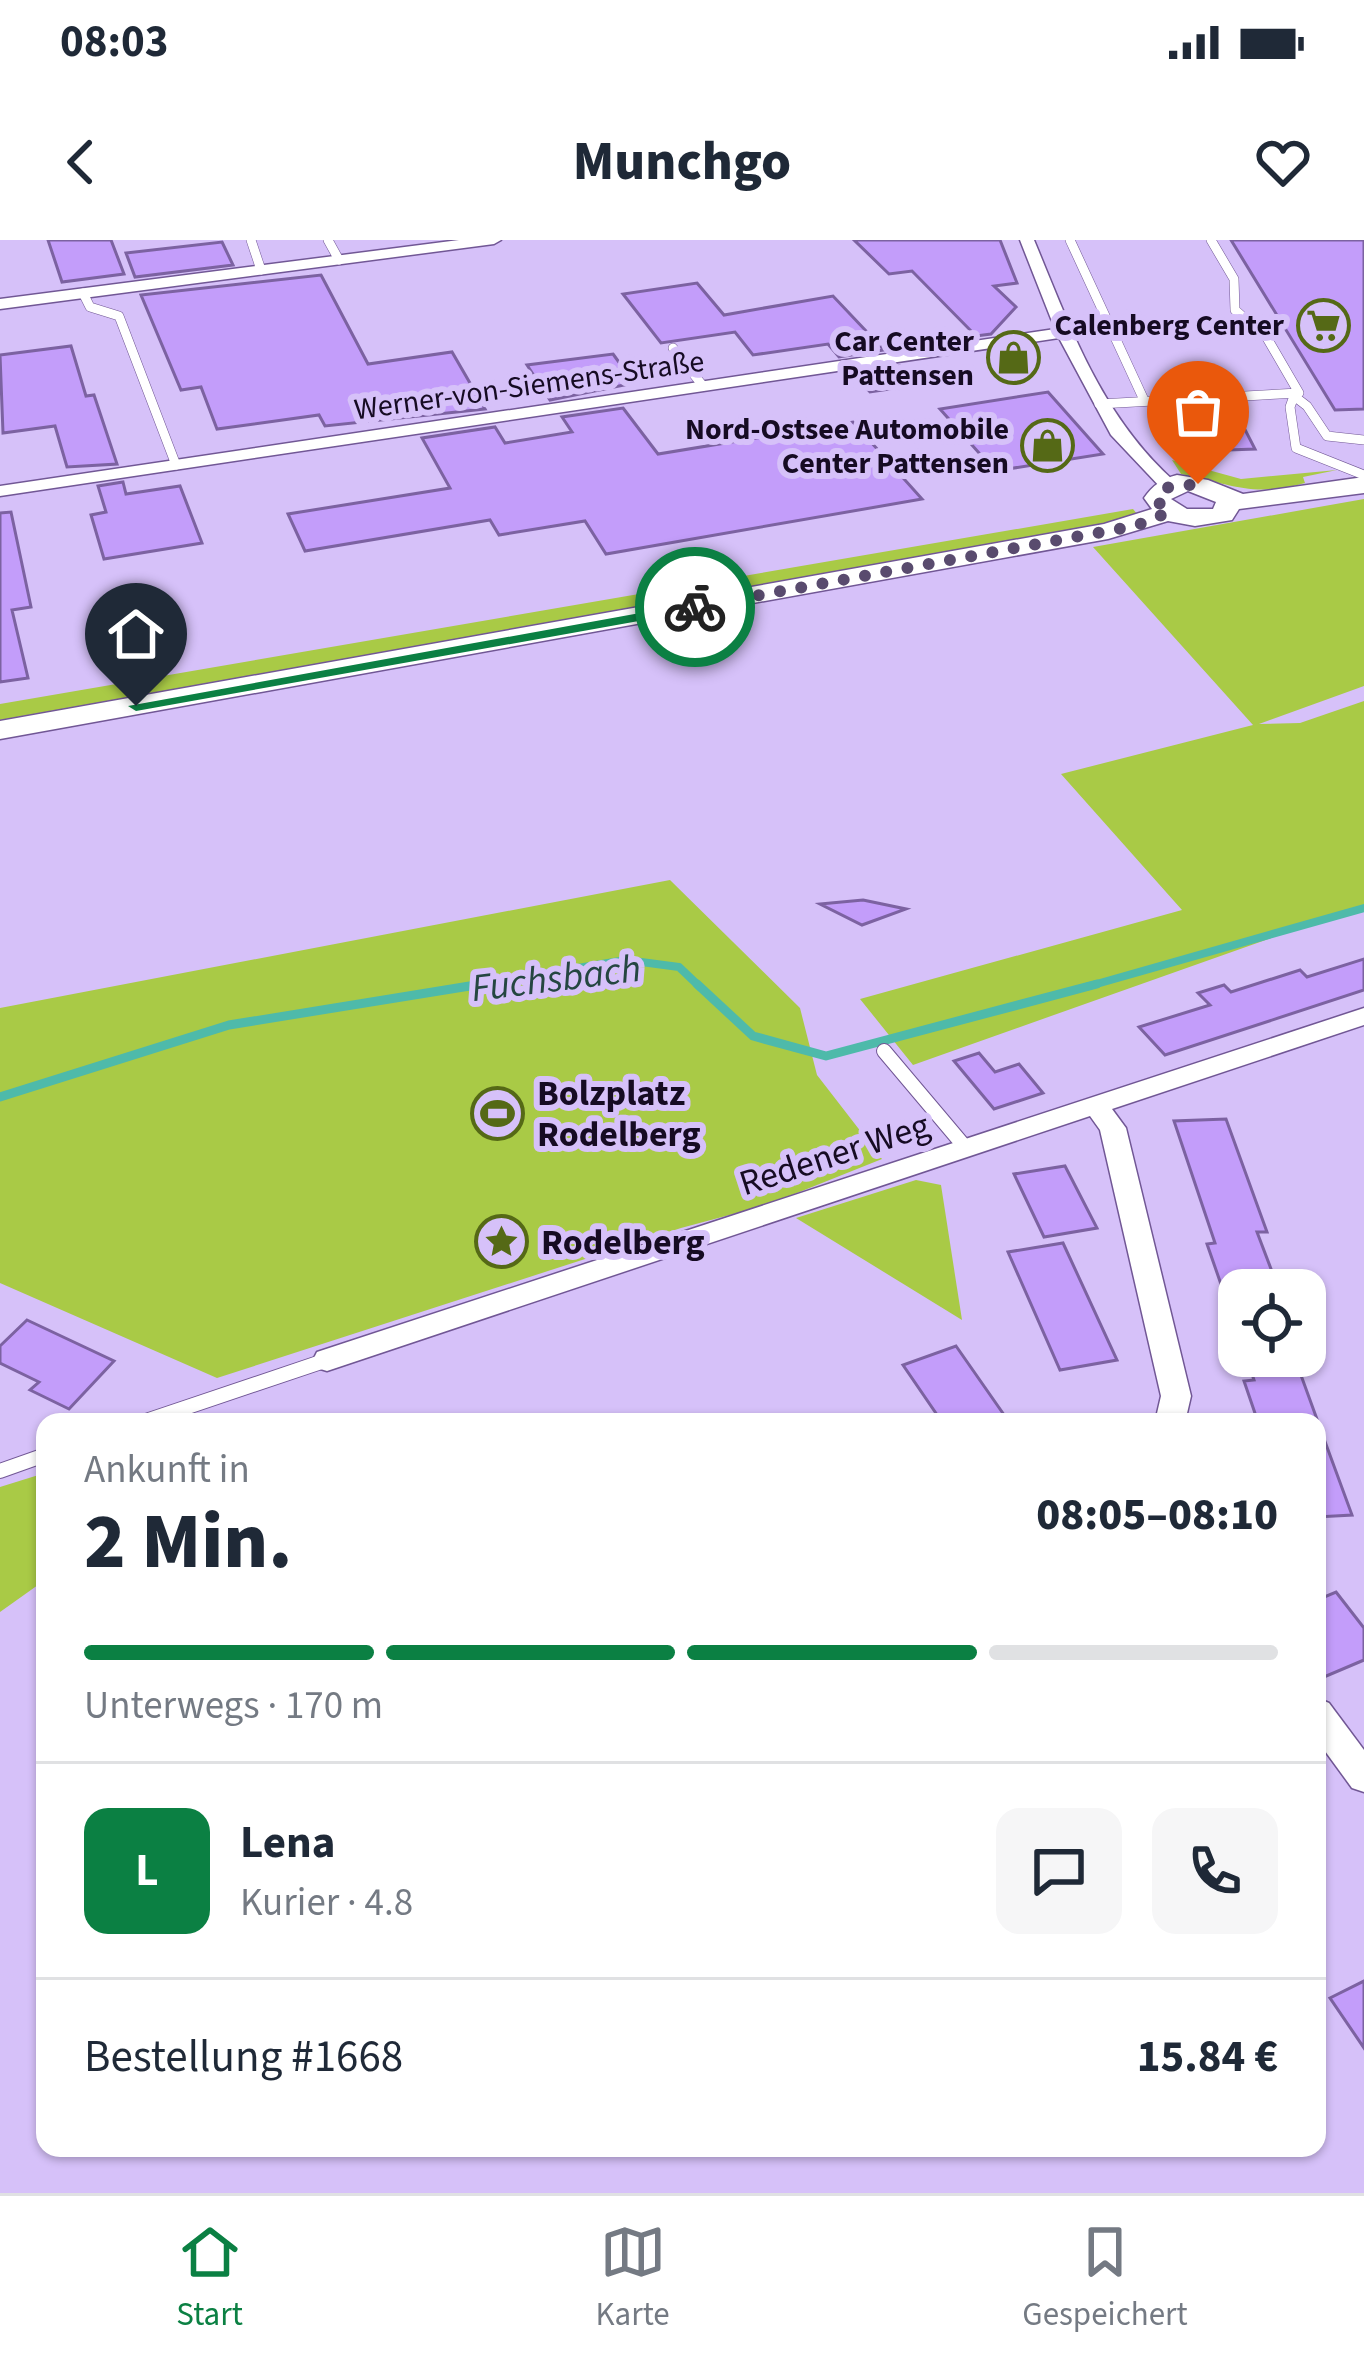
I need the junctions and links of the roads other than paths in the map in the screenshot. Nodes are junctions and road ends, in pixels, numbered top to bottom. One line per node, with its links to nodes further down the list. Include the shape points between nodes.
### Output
1 (251, 240): 9 (lane)
2 (328, 240): 8 (lane)
3 (494, 240): 7 (street)
4 (1027, 240): 12 (street)
5 (1070, 240): 16 (lane)
6 (1211, 240): 15 (lane, via 1234,279 1235,310 1267,338 1299,389)
7 (435, 244): 8 (street)
8 (339, 260): 9 (street)
9 (261, 270): 10 (street)
10 (83, 293): 11 (street); 19 (lane, via 90,307 119,316)
11 (0, 304)
12 (1066, 332): 14 (street, Werner-von-Siemens-Straße); 17 (street)
13 (673, 349): 14 (lane)
14 (703, 386): 19 (street, Werner-von-Siemens-Straße)
15 (1294, 396): 16 (lane); 18 (lane, via 1327,436); 20 (lane, via 1296,448)
16 (1144, 400): 17 (lane)
17 (1099, 404): 23 (street)
18 (1364, 440)
19 (176, 465): 22 (street, Werner-von-Siemens-Straße)
20 (1364, 476)
21 (1364, 485): 23 (street, via 1230,501 1212,518)
22 (0, 491)
23 (1169, 499): 24 (street, via 1135,526)
24 (0, 730)
25 (1364, 1016): 27 (street, Redener Weg)
26 (884, 1051): 28 (lane)
27 (1095, 1104): 28 (street, Redener Weg); 31 (street, via 1119,1150 1176,1396)
28 (965, 1147): 29 (street, Redener Weg)
29 (327, 1360): 30 (lane)
30 (170, 1413)
31 (1172, 1413)
32 (36, 1458): 33 (lane)
33 (0, 1471)
34 (1326, 1725): 35 (street)
35 (1364, 1777)

